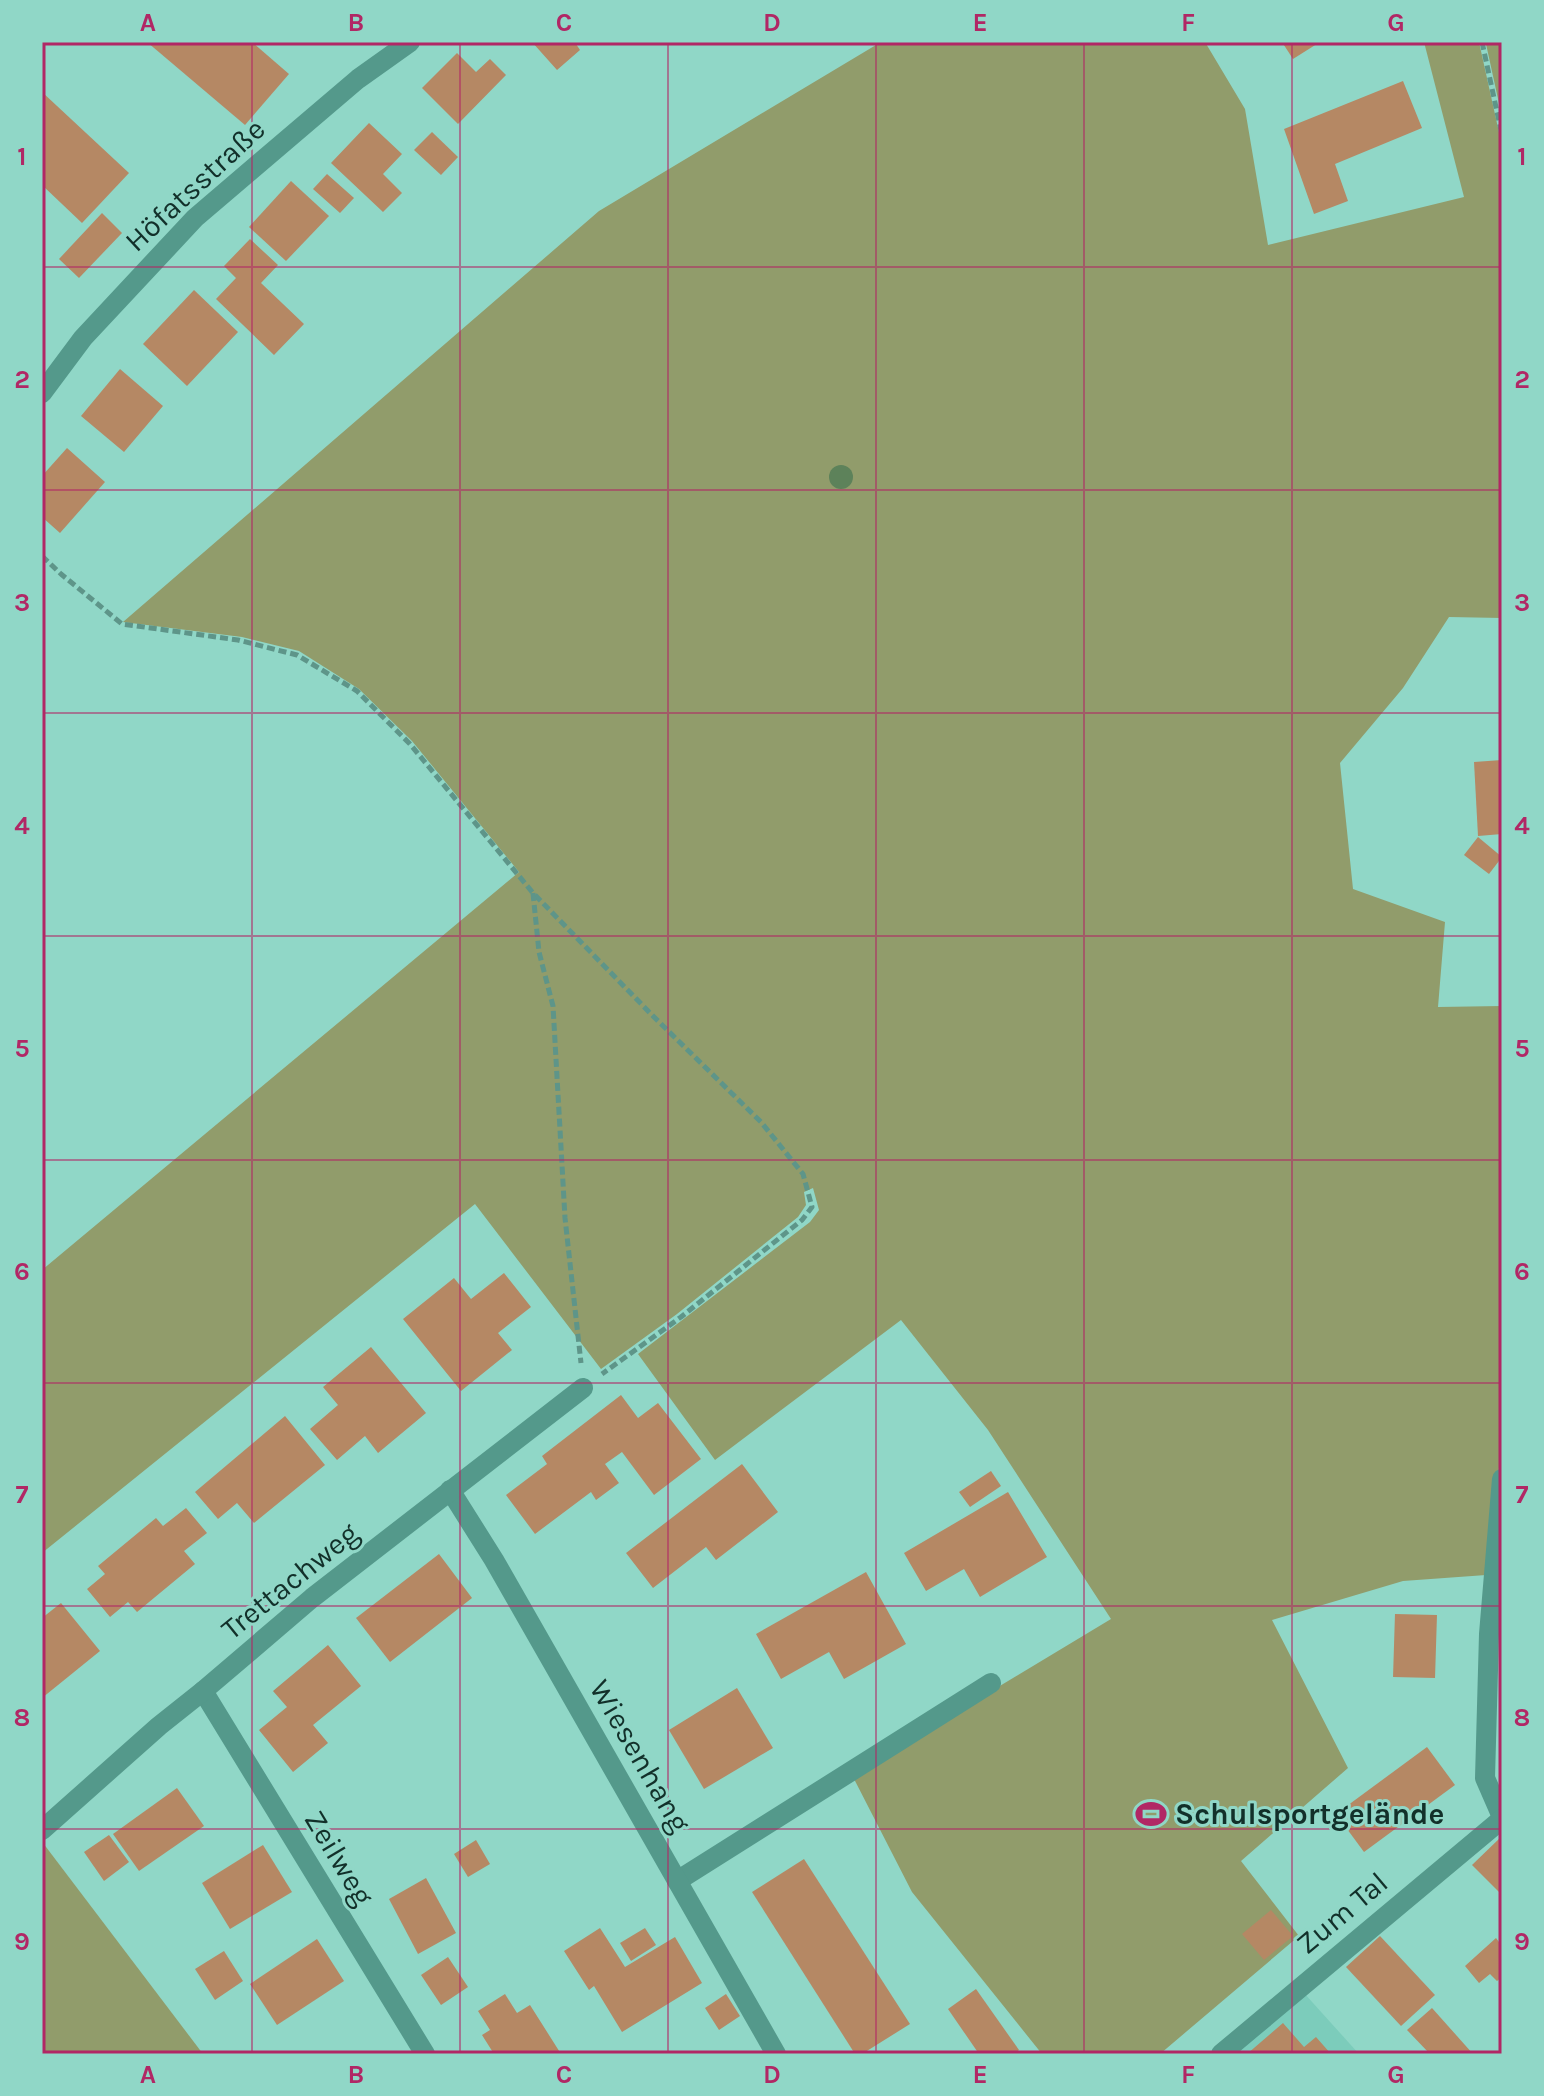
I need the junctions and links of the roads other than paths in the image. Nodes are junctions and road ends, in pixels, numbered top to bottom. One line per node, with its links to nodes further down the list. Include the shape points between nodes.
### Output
1 (410, 42): 2 (street, Höfatsstraße, via 358,79 195,218 83,338)
2 (42, 393)
3 (583, 1388): 5 (street, Trettachweg)
4 (1502, 1479): 8 (street, Zum Tal, via 1489,1634 1485,1778)
5 (450, 1490): 7 (street, Trettachweg); 10 (street, Wiesenhang)
6 (991, 1683): 10 (street)
7 (203, 1691): 9 (street, Trettachweg); 11 (street, Zeilweg)
8 (1502, 1818): 13 (street, Zum Tal)
9 (42, 1830)
10 (677, 1881): 12 (street, Wiesenhang)
11 (425, 2054)
12 (776, 2054)
13 (1221, 2054)

